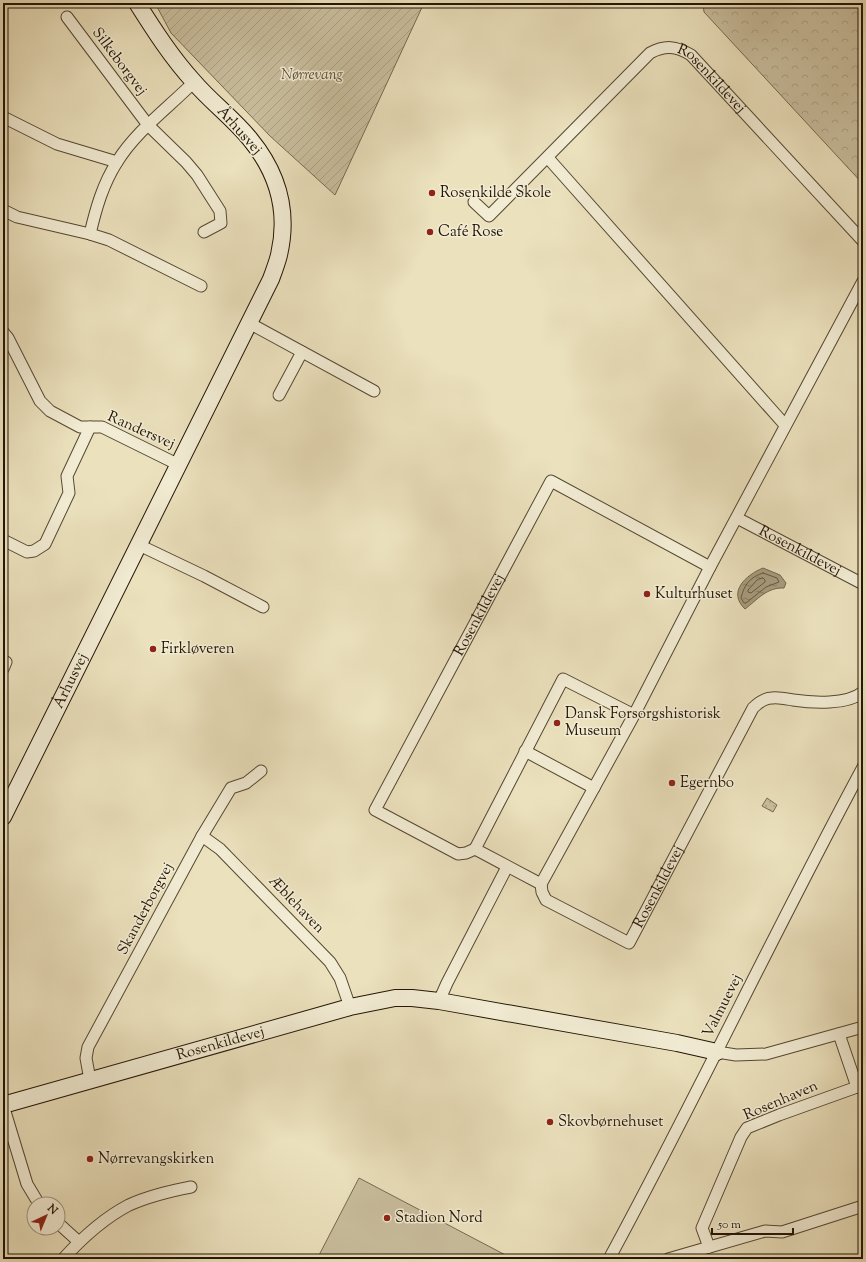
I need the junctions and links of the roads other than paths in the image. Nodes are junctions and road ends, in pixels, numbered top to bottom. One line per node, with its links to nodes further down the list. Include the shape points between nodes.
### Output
1 (137, 3): 3 (street, Århusvej, via 156,34)
2 (66, 18): 5 (street, Silkeborgvej)
3 (194, 82): 5 (street); 15 (street, Århusvej, via 249,138 264,158 275,180 282,205 279,256)
4 (3, 117): 7 (street, via 57,144)
5 (148, 125): 7 (street); 10 (street, Silkeborgvej, via 197,175 220,211 220,223)
6 (548, 158): 8 (street, Rosenkildevej, via 489,216); 12 (street, Rosenkildevej, via 650,53 659,48 684,51 691,55); 20 (street)
7 (117, 162): 11 (street, via 98,200)
8 (474, 202)
9 (3, 210): 11 (street, via 17,217)
10 (204, 232)
11 (90, 234): 13 (street, via 109,240)
12 (863, 240)
13 (201, 286)
14 (862, 287): 20 (street)
15 (249, 323): 17 (street); 22 (street, Århusvej)
16 (3, 332): 21 (street, Randersvej, via 40,401 50,411 80,427)
17 (302, 352): 18 (street); 19 (street)
18 (374, 392)
19 (279, 395)
20 (785, 425): 23 (street)
21 (90, 428): 22 (street, Randersvej, via 102,427); 24 (street, Randersvej, via 68,476 69,493 45,544 34,551 26,552)
22 (179, 465): 25 (street, Århusvej)
23 (736, 518): 26 (street); 27 (street, Rosenkildevej)
24 (3, 540)
25 (139, 545): 28 (street); 35 (street, Århusvej)
26 (710, 567): 30 (street); 37 (street, Rosenkildevej, via 551,481 375,810 458,854 466,854)
27 (863, 584)
28 (263, 608)
29 (863, 692): 39 (street, Rosenkildevej, via 857,697 833,702 772,698 760,701 753,708 628,943 546,900)
30 (634, 715): 31 (street, via 563,679); 34 (street)
31 (526, 751): 34 (street); 37 (street)
32 (863, 767): 44 (street, Valmuevej)
33 (260, 771): 36 (street, Skanderborgvej, via 246,783 230,788)
34 (594, 788): 39 (street)
35 (3, 817)
36 (202, 836): 41 (street, Æblehaven, via 220,849 330,962 340,978); 45 (street, Skanderborgvej, via 88,1047 86,1058)
37 (475, 849): 38 (street)
38 (507, 867): 39 (street); 40 (street)
39 (541, 884)
40 (439, 1001): 41 (street, Rosenkildevej, via 395,998); 44 (street, Rosenkildevej)
41 (350, 1007): 45 (street, Rosenkildevej)
42 (863, 1027): 43 (street, Rosenkildevej)
43 (839, 1034): 44 (street, Rosenkildevej, via 766,1054 736,1055); 46 (street, Rosenhaven)
44 (717, 1052): 55 (street, Valmuevej)
45 (90, 1080): 47 (street, Rosenkildevej)
46 (860, 1087): 53 (street, Rosenhaven, via 779,1114 747,1128 702,1228)
47 (3, 1105): 49 (street, via 27,1184)
48 (191, 1187): 52 (street, via 130,1205)
49 (34, 1196)
50 (863, 1206): 53 (street, via 782,1232 765,1231)
51 (66, 1230): 52 (street)
52 (79, 1242): 54 (street)
53 (708, 1247): 56 (street)
54 (63, 1259)
55 (609, 1259)
56 (668, 1259)

